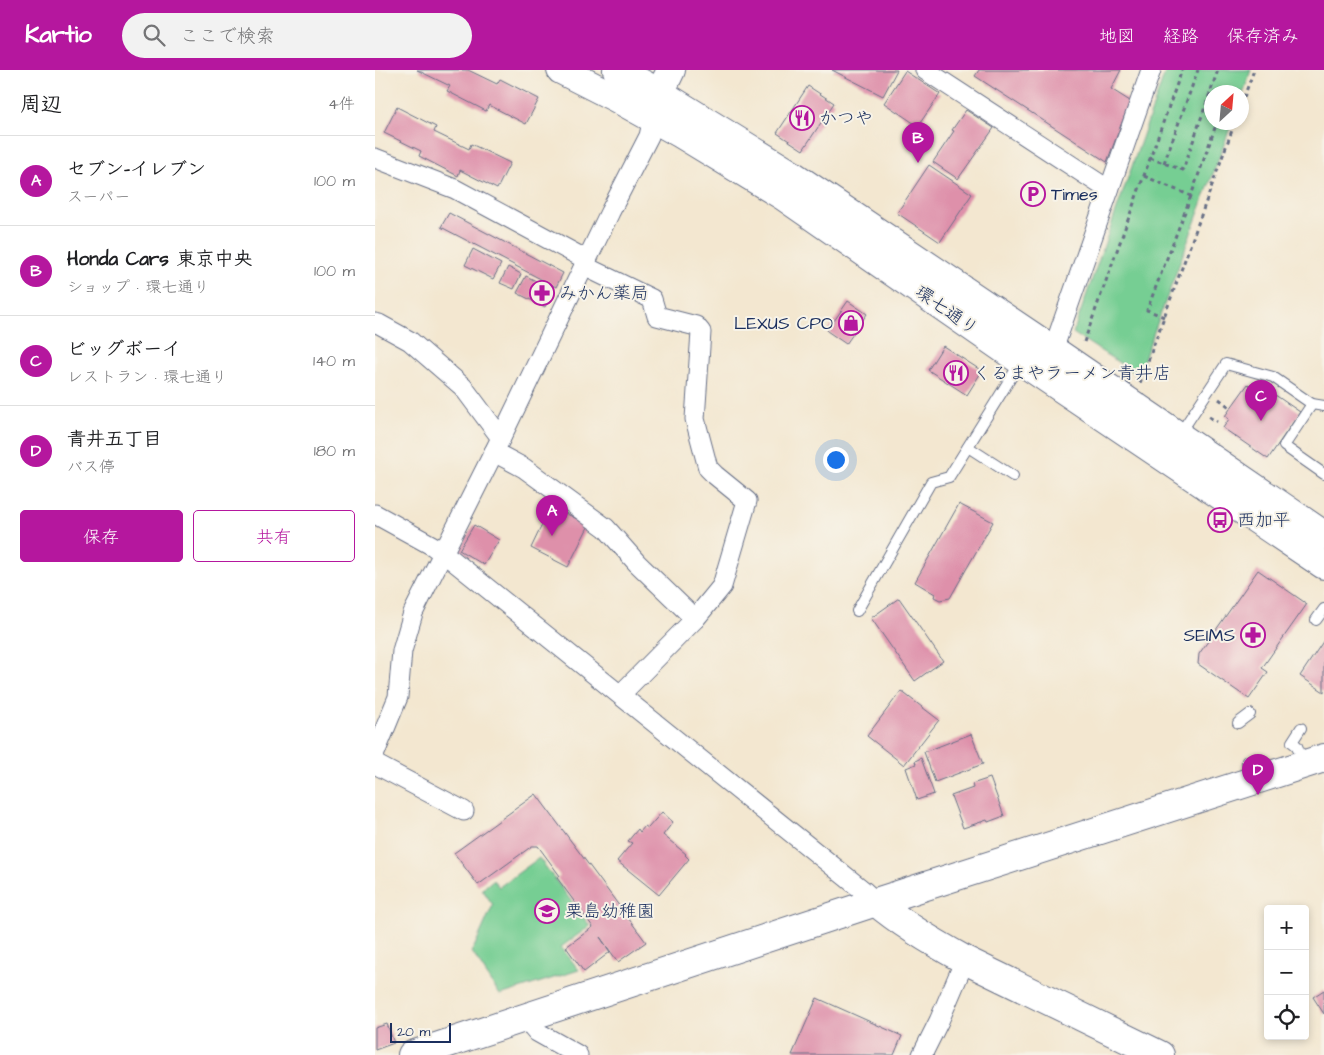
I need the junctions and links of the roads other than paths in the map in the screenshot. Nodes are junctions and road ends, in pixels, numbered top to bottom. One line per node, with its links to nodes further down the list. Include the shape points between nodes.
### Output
1 (561, 70): 5 (main road, 環七通り)
2 (617, 70): 5 (main road, 環七通り)
3 (925, 70): 7 (street)
4 (1151, 70): 7 (street)
5 (661, 94): 8 (street, via 649,136); 10 (main road, 環七通り, via 791,174); 11 (main road, 環七通り, via 690,139 783,196)
6 (375, 158): 8 (street, via 455,189)
7 (1109, 190): 10 (street)
8 (586, 263): 15 (street); 25 (street, via 652,299 657,316 696,326 701,332 695,419 708,468 747,502 722,586)
9 (375, 322): 15 (street, via 410,341 463,387)
10 (1053, 350): 14 (main road, 環七通り)
11 (1021, 361): 16 (lane); 22 (main road, 環七通り)
12 (1312, 404): 13 (lane); 14 (lane, via 1273,377 1226,364); 17 (lane, via 1283,446)
13 (1324, 406)
14 (1179, 436): 20 (main road, 環七通り)
15 (497, 445): 21 (street); 25 (street, via 606,528)
16 (968, 447): 18 (lane); 24 (lane, via 949,477 931,482)
17 (1324, 474)
18 (1013, 476)
19 (375, 514): 21 (street)
20 (1321, 528)
21 (444, 553): 27 (street); 31 (street, via 413,612 402,651 398,696)
22 (1324, 565)
23 (1324, 609): 26 (lane)
24 (857, 611)
25 (695, 619): 27 (street)
26 (1317, 620)
27 (621, 694): 35 (street)
28 (1250, 714): 29 (lane)
29 (1238, 723)
30 (1301, 728): 32 (lane, via 1292,742)
31 (375, 753)
32 (1315, 761): 35 (main road, via 1249,771)
33 (375, 764): 34 (street)
34 (464, 811)
35 (876, 902): 36 (main road); 37 (main road)
36 (965, 960): 38 (main road); 42 (street)
37 (525, 1018): 39 (main road); 41 (street, via 537,1032)
38 (1133, 1049): 43 (main road)
39 (448, 1050): 40 (main road)
40 (412, 1055)
41 (578, 1055)
42 (922, 1055)
43 (1160, 1055)

